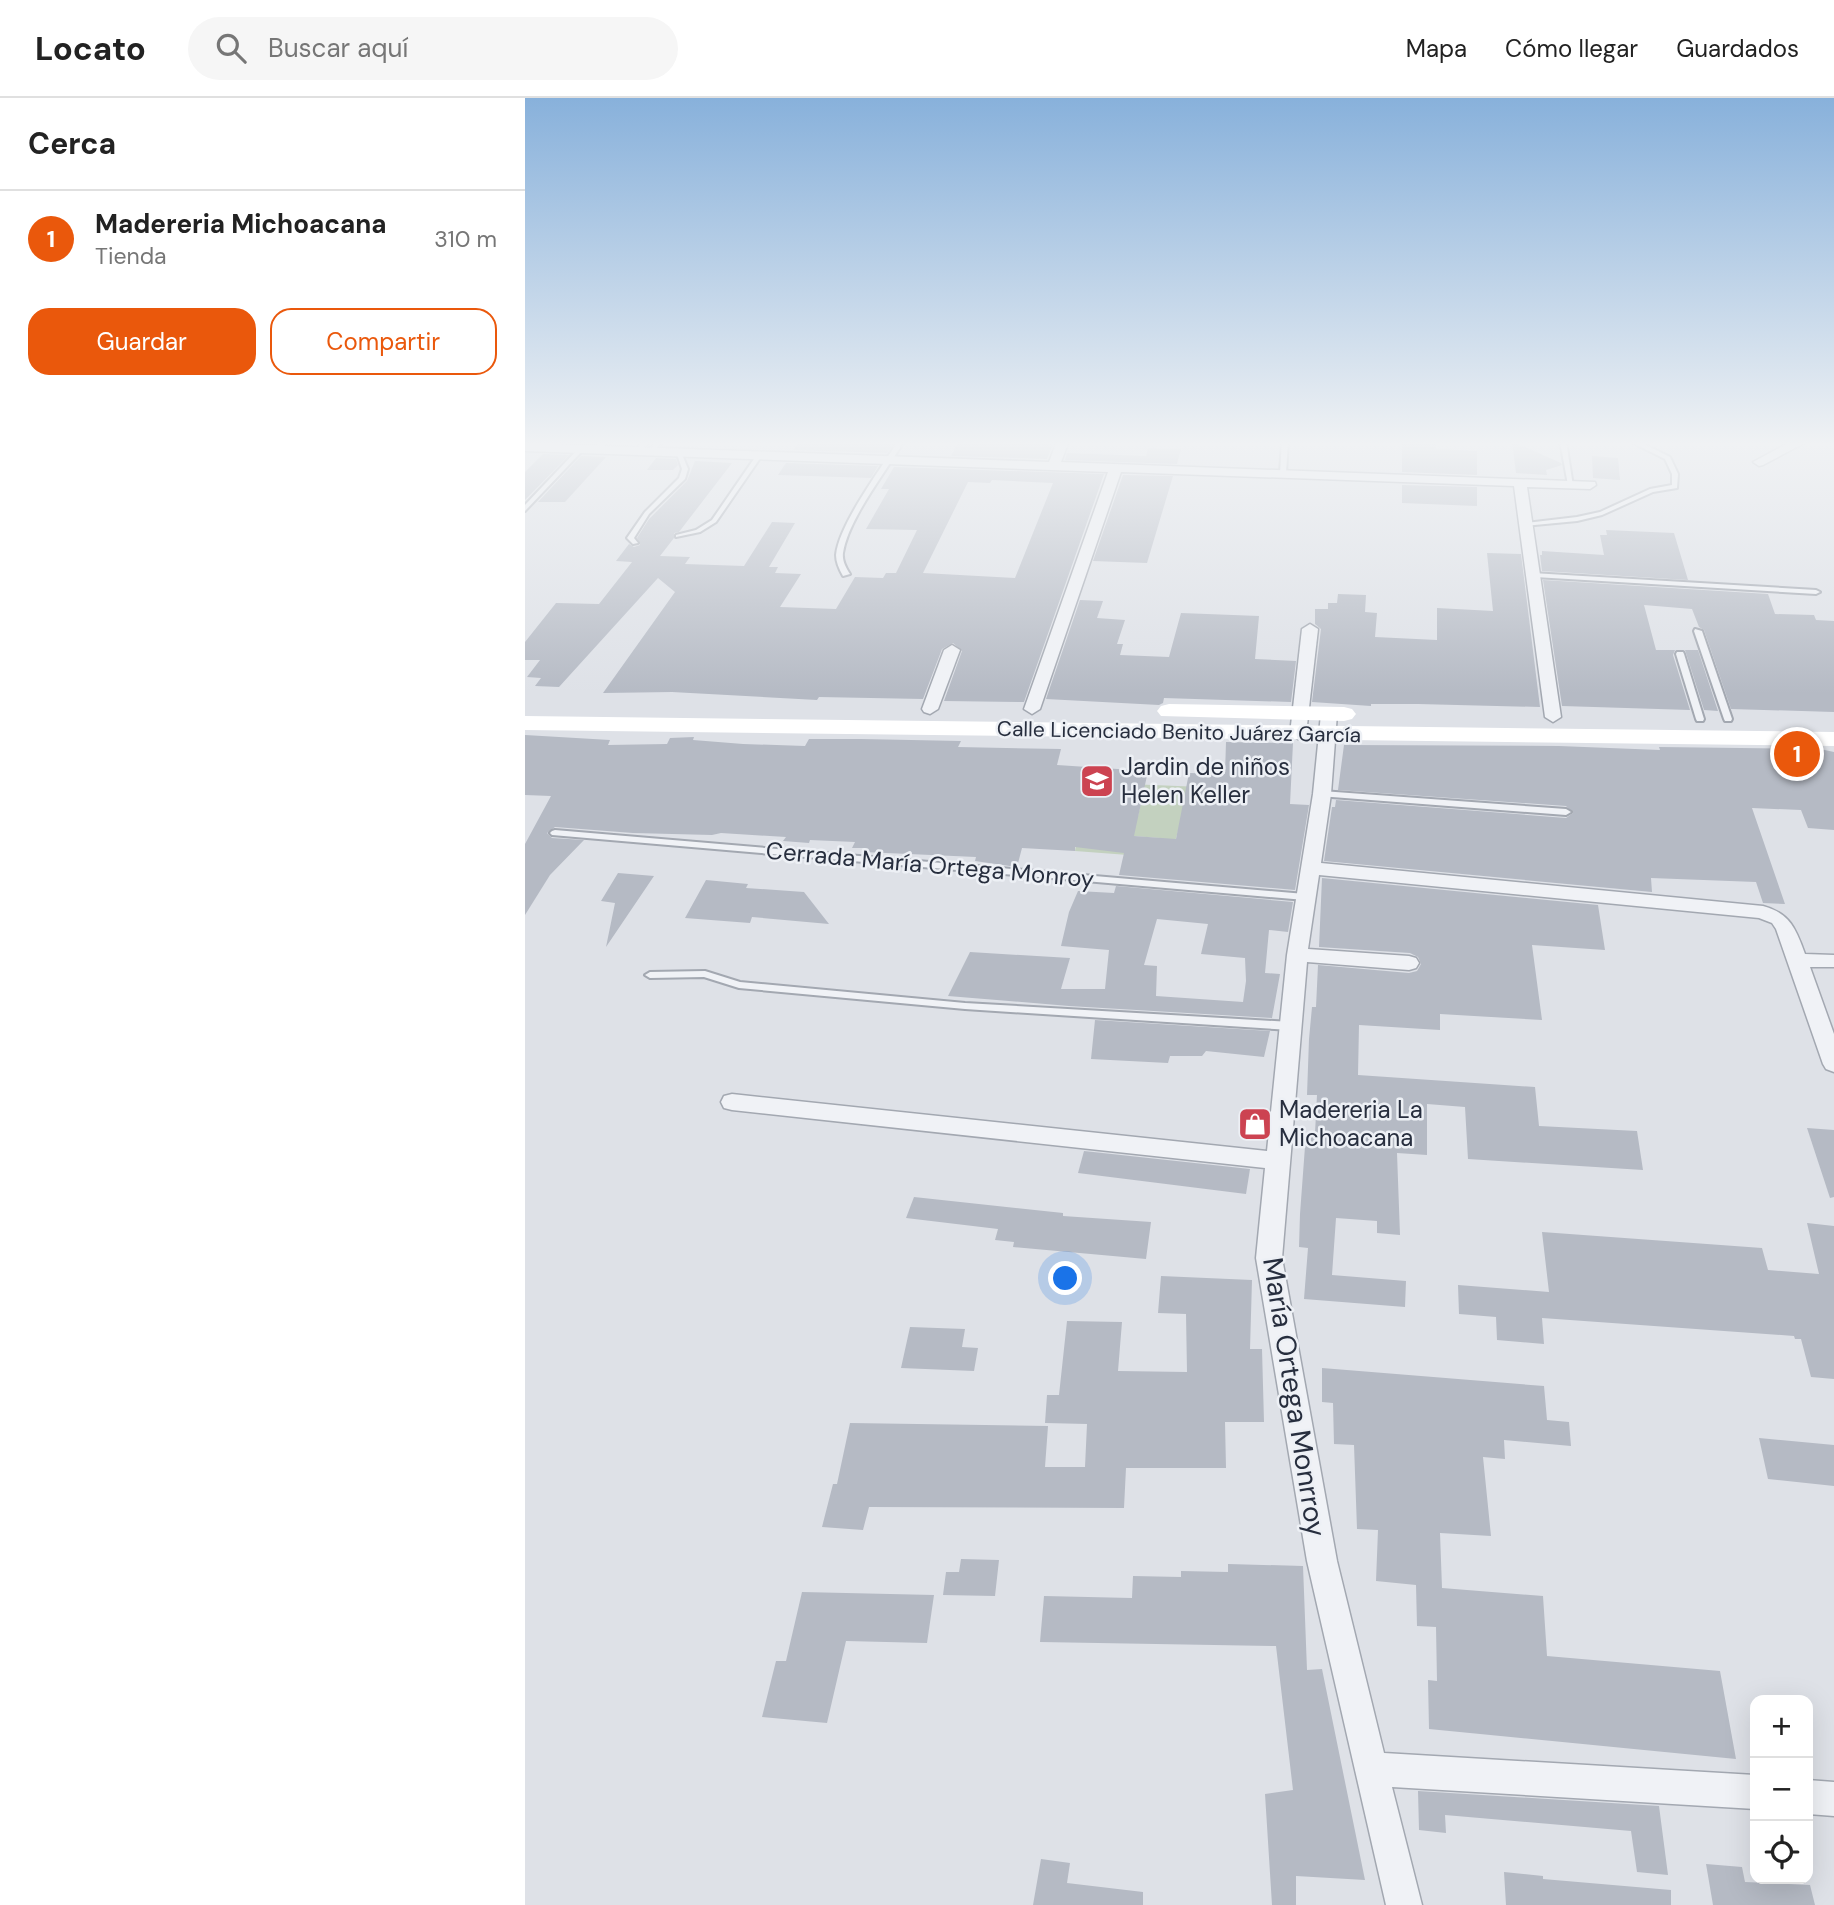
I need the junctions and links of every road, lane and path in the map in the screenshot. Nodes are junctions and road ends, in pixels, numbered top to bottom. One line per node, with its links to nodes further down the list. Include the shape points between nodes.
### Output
1 (639, 525): 7 (lane, via 630,538)
2 (707, 525): 6 (lane)
3 (853, 525): 8 (lane, via 840,554)
4 (1096, 525): 17 (street)
5 (1526, 525): 9 (street)
6 (678, 536)
7 (635, 543)
8 (846, 574)
9 (1535, 575): 10 (lane); 18 (street)
10 (1816, 592)
11 (1310, 629): 23 (street)
12 (1697, 631): 20 (lane)
13 (952, 650): 16 (street)
14 (1680, 654): 19 (lane)
15 (525, 705): 16 (street, Calle Licenciado Benito Juárez García)
16 (930, 709): 17 (street, Calle Licenciado Benito Juárez García)
17 (1032, 709): 23 (street, Calle Licenciado Benito Juárez García)
18 (1553, 717): 19 (street, Calle Licenciado Benito Juárez García); 24 (street, Calle Licenciado Benito Juárez García)
19 (1700, 719): 20 (street, Calle Licenciado Benito Juárez García)
20 (1728, 719): 21 (street, Calle Licenciado Benito Juárez García)
21 (1834, 721)
22 (525, 723): 23 (street, Calle Licenciado Benito Juárez García)
23 (1299, 723): 24 (street, Calle Licenciado Benito Juárez García)
24 (1328, 723): 25 (street, Calle Licenciado Benito Juárez García); 26 (street, María Ortega Monrroy)
25 (1834, 739)
26 (1322, 794): 27 (lane); 29 (street, María Ortega Monrroy)
27 (1566, 812)
28 (555, 833): 30 (lane, Cerrada María Ortega Monroy)
29 (1310, 868): 30 (street, María Ortega Monrroy); 32 (street, via 1763,912 1779,919 1786,929)
30 (1305, 897): 31 (street, María Ortega Monrroy)
31 (1297, 955): 34 (street); 36 (street, María Ortega Monrroy)
32 (1795, 960): 33 (street); 37 (street)
33 (1834, 961)
34 (1409, 963)
35 (650, 975): 36 (lane, via 705,974 739,985 952,1005)
36 (1291, 1026): 39 (street, María Ortega Monrroy)
37 (1834, 1064)
38 (732, 1102): 39 (street)
39 (1278, 1161): 40 (street, María Ortega Monrroy, via 1269,1258 1322,1561)
40 (1370, 1769): 41 (street); 44 (street, María Ortega Monrroy)
41 (1750, 1792)
42 (1813, 1797): 43 (street)
43 (1834, 1799)
44 (1404, 1905)

